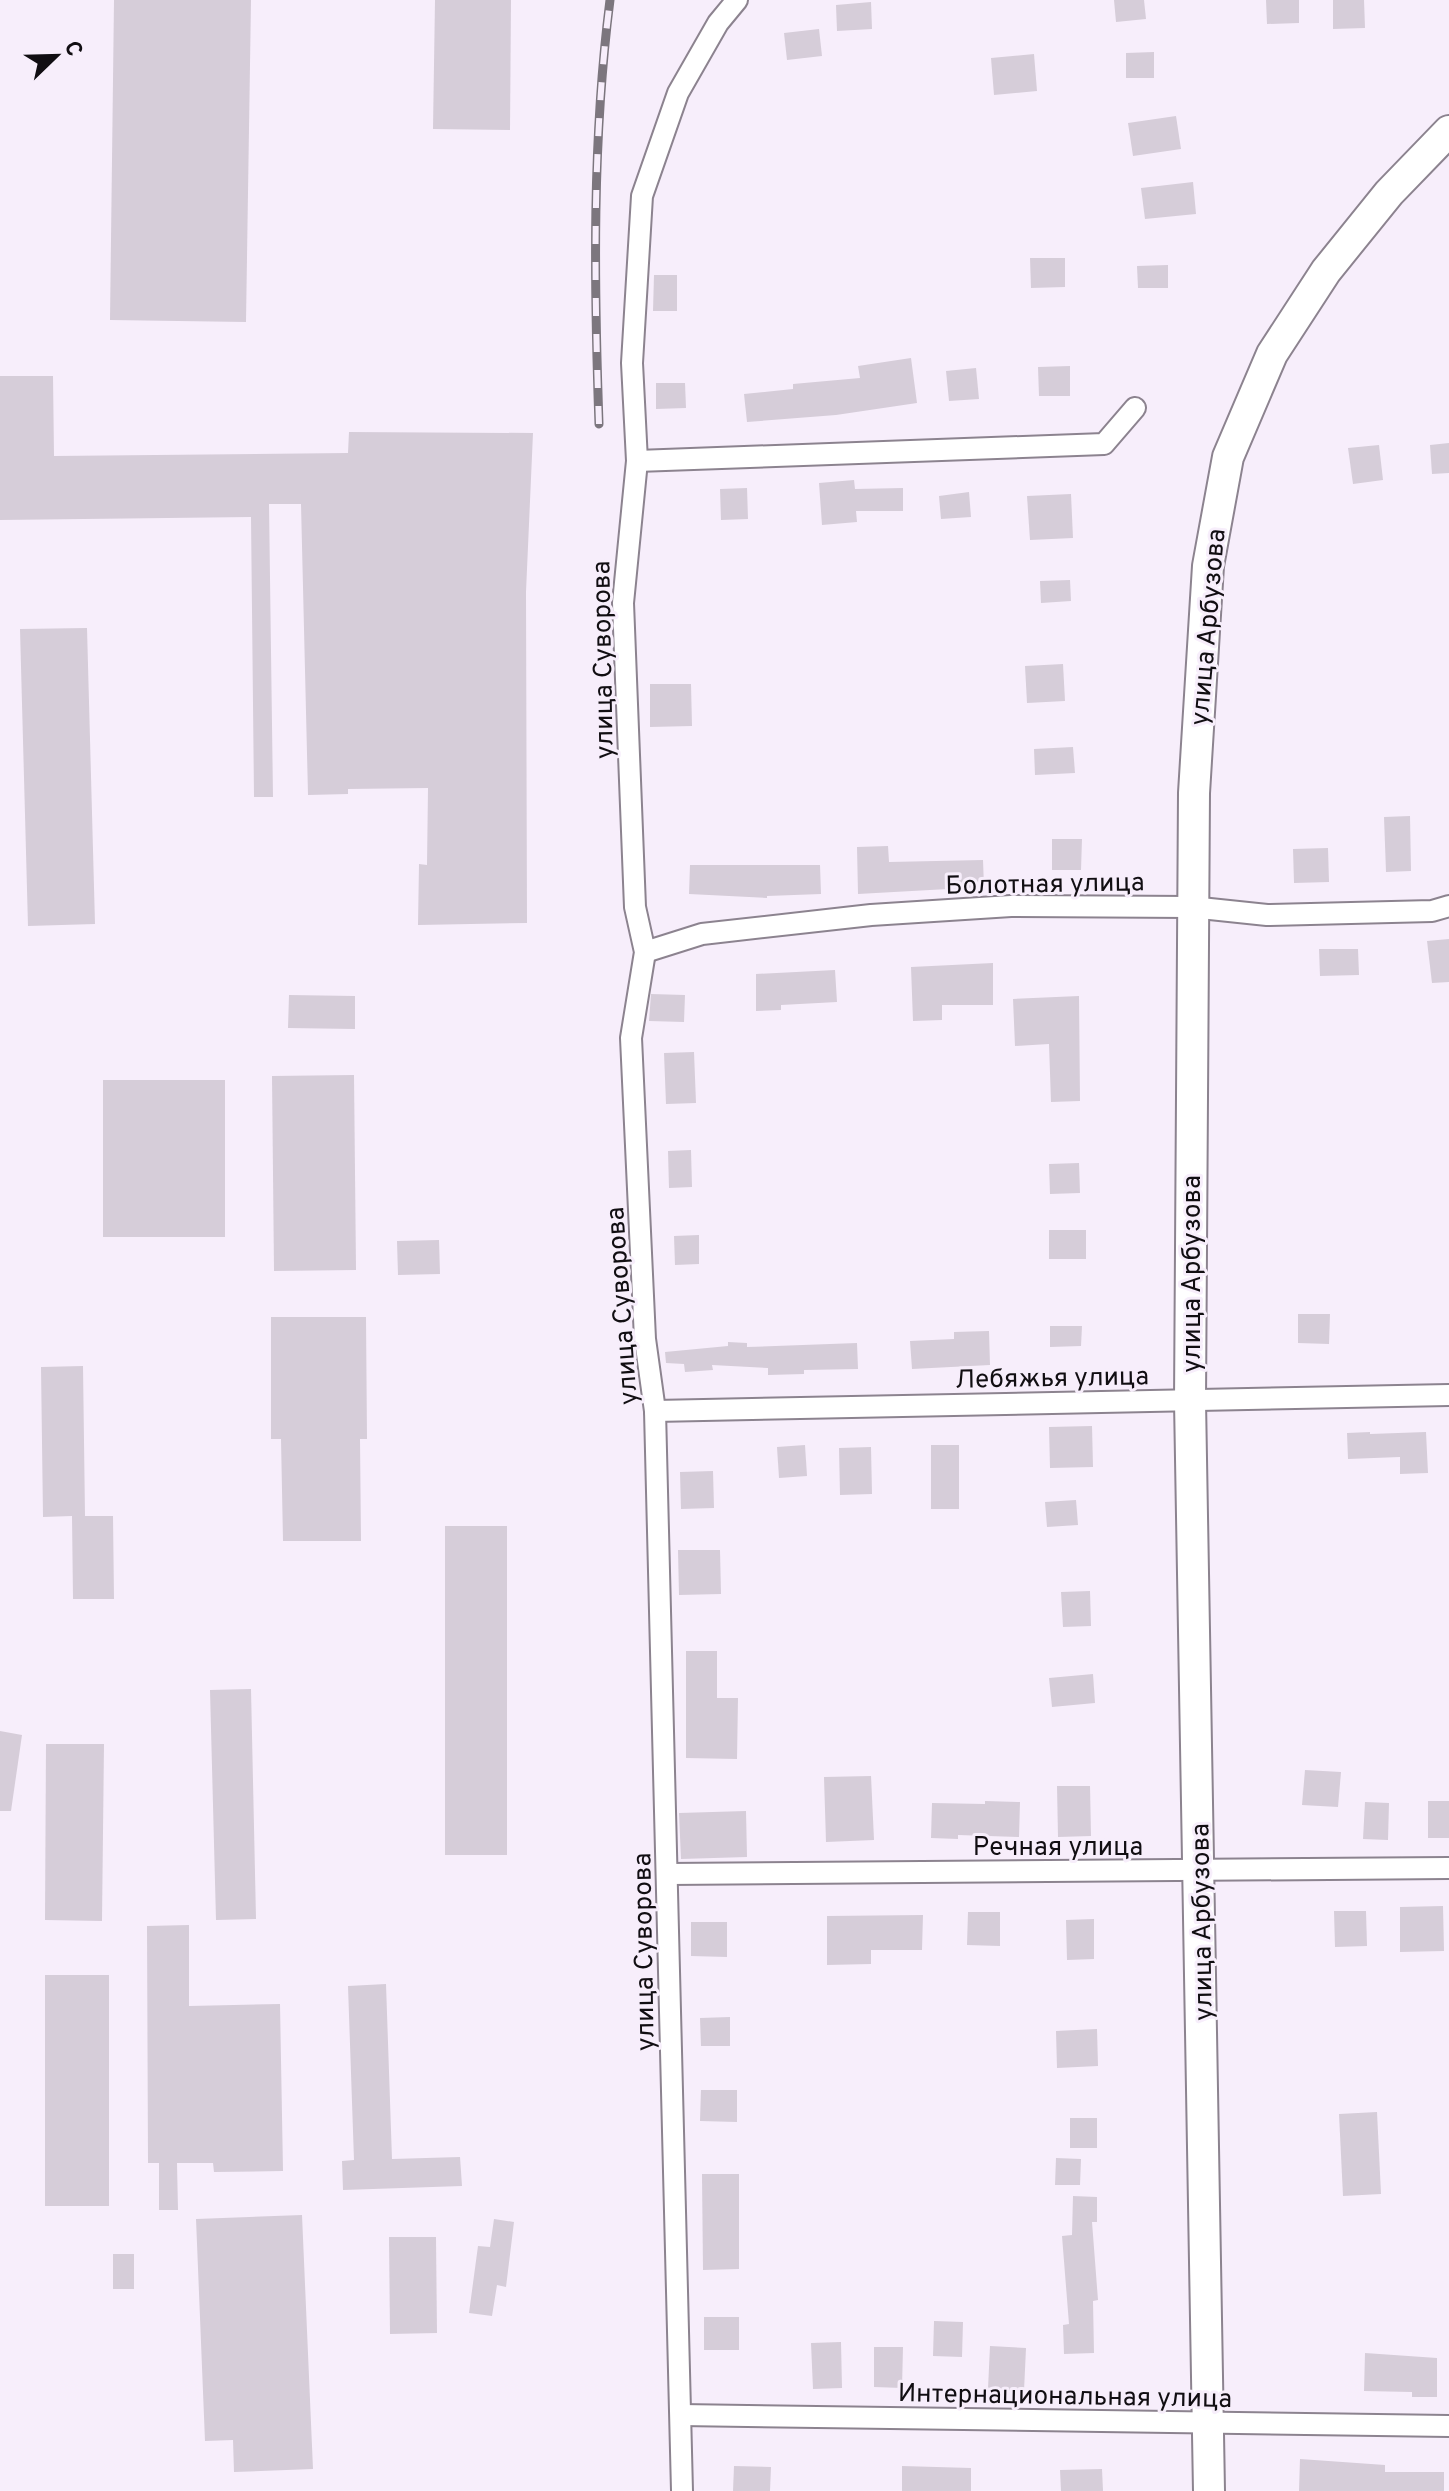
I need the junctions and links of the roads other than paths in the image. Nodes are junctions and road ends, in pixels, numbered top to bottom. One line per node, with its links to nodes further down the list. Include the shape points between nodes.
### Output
1 (737, 0): 4 (street, улица Суворова, via 678,93 642,196 632,363)
2 (1449, 131): 6 (street, улица Арбузова, via 1389,193 1326,271 1272,354 1228,457 1207,580)
3 (1135, 408): 4 (street, via 1104,444)
4 (637, 461): 7 (street, улица Суворова, via 623,603 635,907)
5 (1449, 906): 6 (street, Болотная улица, via 1432,911 1267,915)
6 (1191, 907): 7 (street, Болотная улица, via 1011,906 871,915 702,934); 9 (street, улица Арбузова)
7 (645, 952): 10 (street, улица Суворова, via 631,1038 645,1339)
8 (1449, 1395): 9 (street, Лебяжья улица)
9 (1190, 1401): 10 (street, Лебяжья улица); 12 (street, улица Арбузова)
10 (655, 1411): 13 (street, улица Суворова)
11 (1449, 1868): 12 (street, Речная улица)
12 (1200, 1872): 13 (street, Речная улица); 15 (street, улица Арбузова)
13 (668, 1874): 14 (street, улица Суворова)
14 (681, 2415): 15 (street, Интернациональная улица); 17 (street, улица Суворова)
15 (1209, 2424): 16 (street, Интернациональная улица); 18 (street, улица Арбузова)
16 (1449, 2426)
17 (682, 2491)
18 (1209, 2491)

